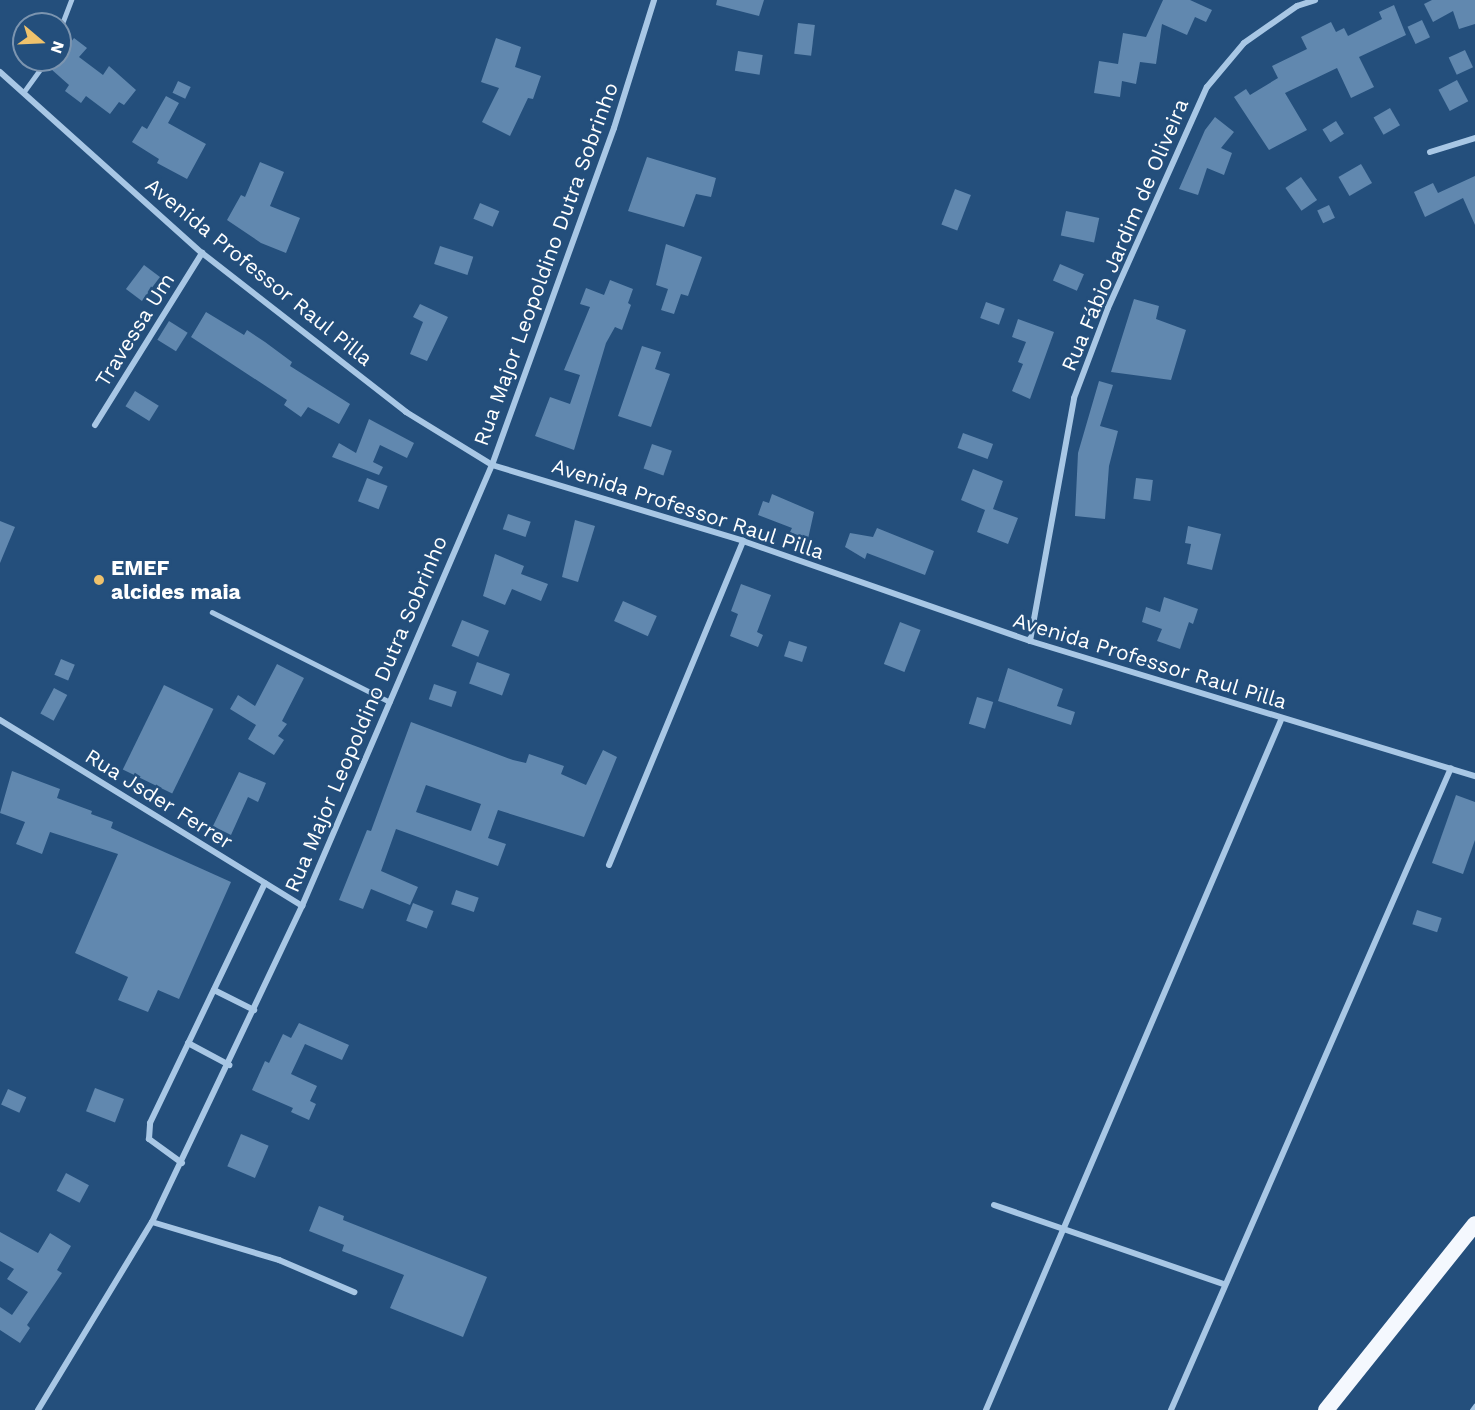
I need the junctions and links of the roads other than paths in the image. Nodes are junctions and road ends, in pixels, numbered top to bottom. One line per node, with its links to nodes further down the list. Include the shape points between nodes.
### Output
1 (654, 0): 10 (street, Rua Major Leopoldino Dutra Sobrinho, via 614,128)
2 (1315, 0): 13 (street, Rua Fábio Jardim de Oliveira, via 1297,6 1244,43 1207,87 1112,297 1074,398)
3 (0, 72): 5 (street, Avenida Professor Raul Pilla)
4 (38, 72): 5 (lane)
5 (23, 93): 8 (street, Avenida Professor Raul Pilla)
6 (1475, 138): 7 (street)
7 (1430, 152)
8 (202, 253): 9 (street, Travessa Um); 10 (street, Avenida Professor Raul Pilla, via 406,412)
9 (95, 425)
10 (492, 465): 11 (street, Avenida Professor Raul Pilla); 14 (street, Rua Major Leopoldino Dutra Sobrinho)
11 (743, 541): 13 (street, Avenida Professor Raul Pilla); 19 (street)
12 (212, 612): 14 (lane)
13 (1030, 641): 16 (street, Avenida Professor Raul Pilla)
14 (390, 702): 21 (street, Rua Major Leopoldino Dutra Sobrinho)
15 (0, 720): 20 (street, Rua Jsder Ferrer)
16 (1281, 720): 17 (street, Avenida Professor Raul Pilla); 30 (street)
17 (1451, 768): 18 (street, Avenida Professor Raul Pilla); 31 (street)
18 (1475, 776)
19 (609, 865)
20 (265, 883): 21 (street, Rua Jsder Ferrer); 22 (street)
21 (302, 906): 23 (street, Rua Major Leopoldino Dutra Sobrinho)
22 (214, 990): 23 (street); 24 (street)
23 (254, 1010): 25 (street, Rua Major Leopoldino Dutra Sobrinho)
24 (188, 1043): 25 (street); 26 (street, via 148,1131 148,1139)
25 (229, 1065): 26 (street, Rua Major Leopoldino Dutra Sobrinho)
26 (182, 1163): 28 (street, Rua Major Leopoldino Dutra Sobrinho)
27 (994, 1204): 30 (street)
28 (152, 1222): 32 (street, via 279,1260); 34 (street, Rua Major Leopoldino Dutra Sobrinho)
29 (1475, 1224): 37 (highway)
30 (1061, 1229): 31 (street); 35 (street)
31 (1224, 1284): 36 (street)
32 (354, 1292)
33 (1475, 1406): 38 (lane)
34 (38, 1410)
35 (986, 1410)
36 (1171, 1410)
37 (1326, 1410)
38 (1472, 1410)

